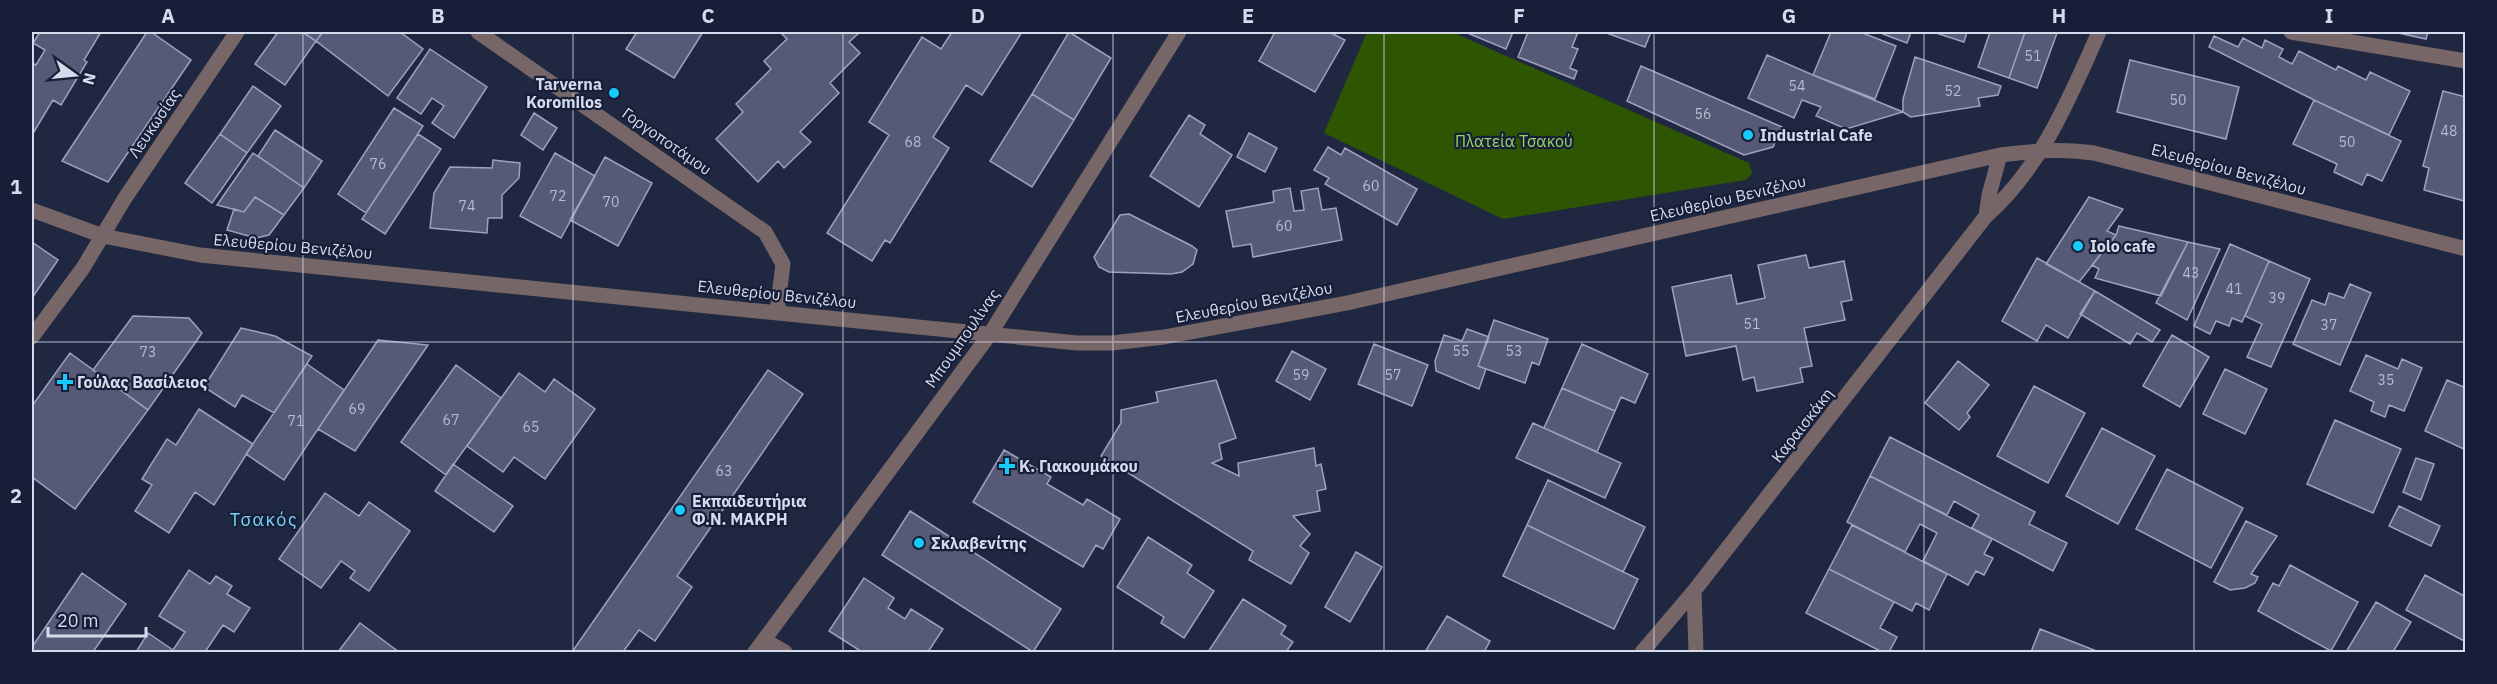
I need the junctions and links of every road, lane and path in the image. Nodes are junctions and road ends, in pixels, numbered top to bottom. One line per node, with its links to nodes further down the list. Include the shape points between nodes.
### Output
1 (237, 32): 11 (street, Λευκωσίας)
2 (478, 32): 13 (street, Γοργοποτάμου, via 765,232 783,264)
3 (1179, 32): 14 (street, Μπουμπουλίνας)
4 (2099, 32): 7 (street, Καραισκάκη, via 2060,118)
5 (2291, 32): 6 (street)
6 (2466, 61)
7 (2039, 150): 8 (street, Ελευθερίου Βενιζέλου); 10 (street, Καραισκάκη, via 2004,200); 12 (street, Ελευθερίου Βενιζέλου, via 2094,153)
8 (2000, 155): 10 (street, Καραισκάκη); 14 (street, Ελευθερίου Βενιζέλου, via 1347,303 1164,337 1077,343)
9 (32, 210): 11 (street, Ελευθερίου Βενιζέλου)
10 (1986, 216): 16 (street, Καραισκάκη)
11 (103, 236): 13 (street, Ελευθερίου Βενιζέλου, via 200,255); 15 (street, Λευκωσίας)
12 (2466, 249)
13 (777, 312): 14 (street, Ελευθερίου Βενιζέλου)
14 (990, 334): 17 (street, Μπουμπουλίνας)
15 (32, 337)
16 (1694, 591): 19 (street, Καραισκάκη); 20 (street)
17 (760, 646): 18 (street)
18 (784, 652)
19 (1642, 652)
20 (1696, 652)

